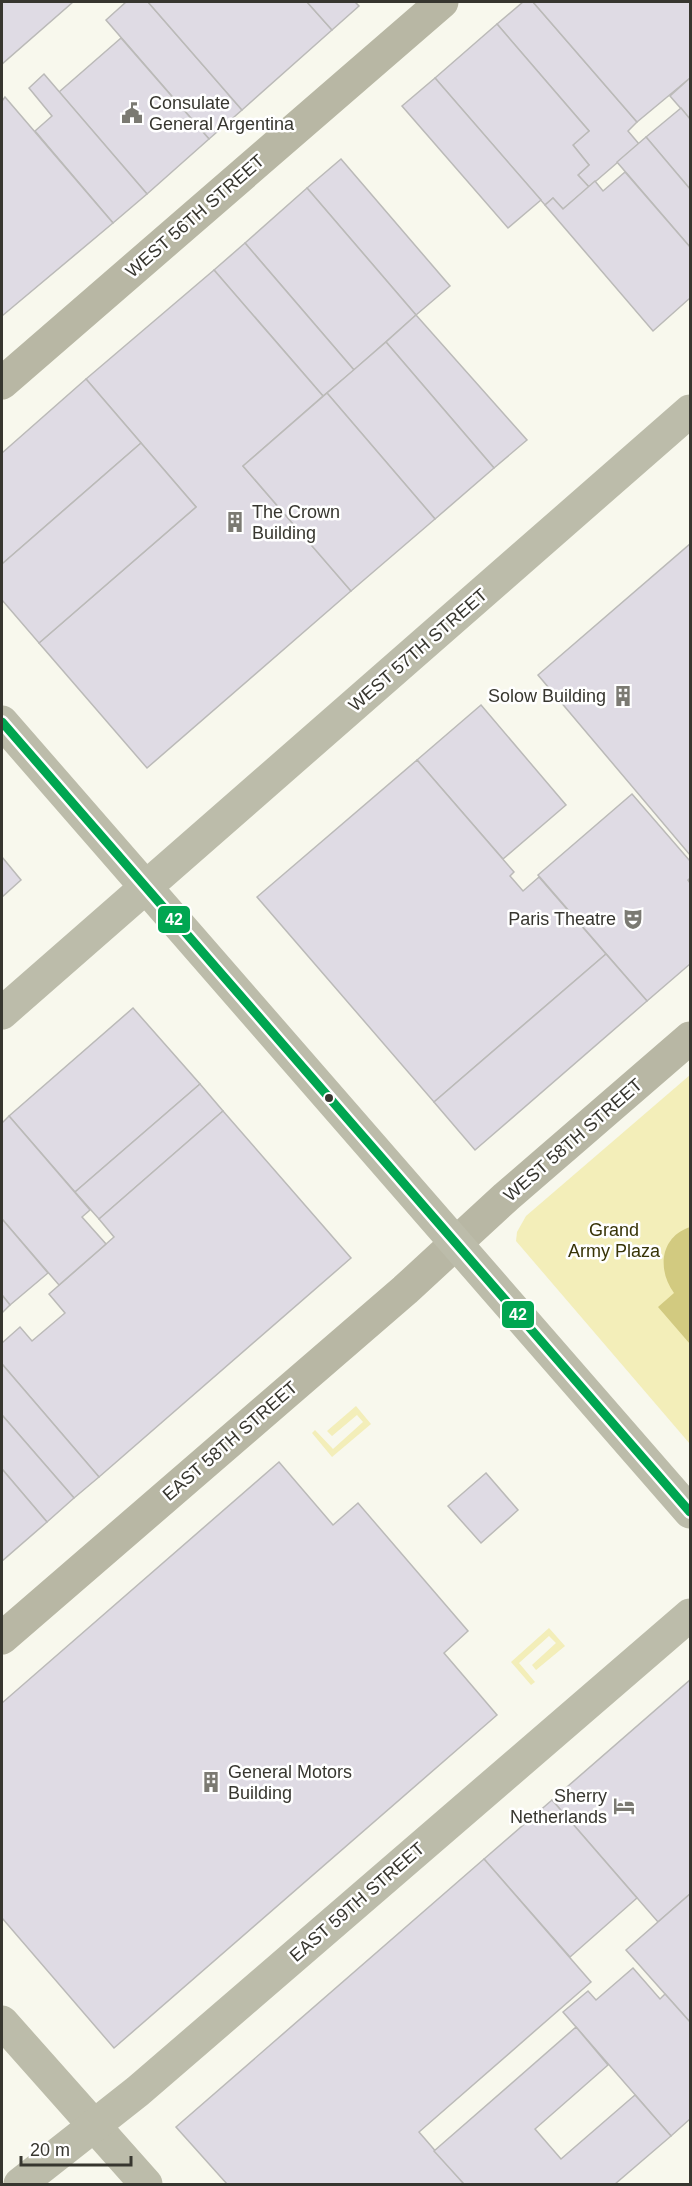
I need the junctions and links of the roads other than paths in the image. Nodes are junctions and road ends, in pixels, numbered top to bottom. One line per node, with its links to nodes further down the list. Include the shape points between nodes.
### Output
1 (442, 2): 2 (street, WEST 56TH STREET)
2 (2, 383)
3 (690, 411): 5 (main road, WEST 57TH STREET)
4 (2, 722): 5 (main road)
5 (145, 888): 6 (main road, WEST 57TH STREET); 8 (main road)
6 (2, 1013)
7 (690, 1038): 8 (street, WEST 58TH STREET)
8 (457, 1243): 9 (main road); 11 (street, EAST 58TH STREET)
9 (690, 1512)
10 (690, 1615): 13 (main road, EAST 59TH STREET)
11 (2, 1638)
12 (2, 2022): 13 (main road)
13 (93, 2126): 14 (main road, EAST 59TH STREET); 15 (main road)
14 (20, 2184)
15 (146, 2184)

